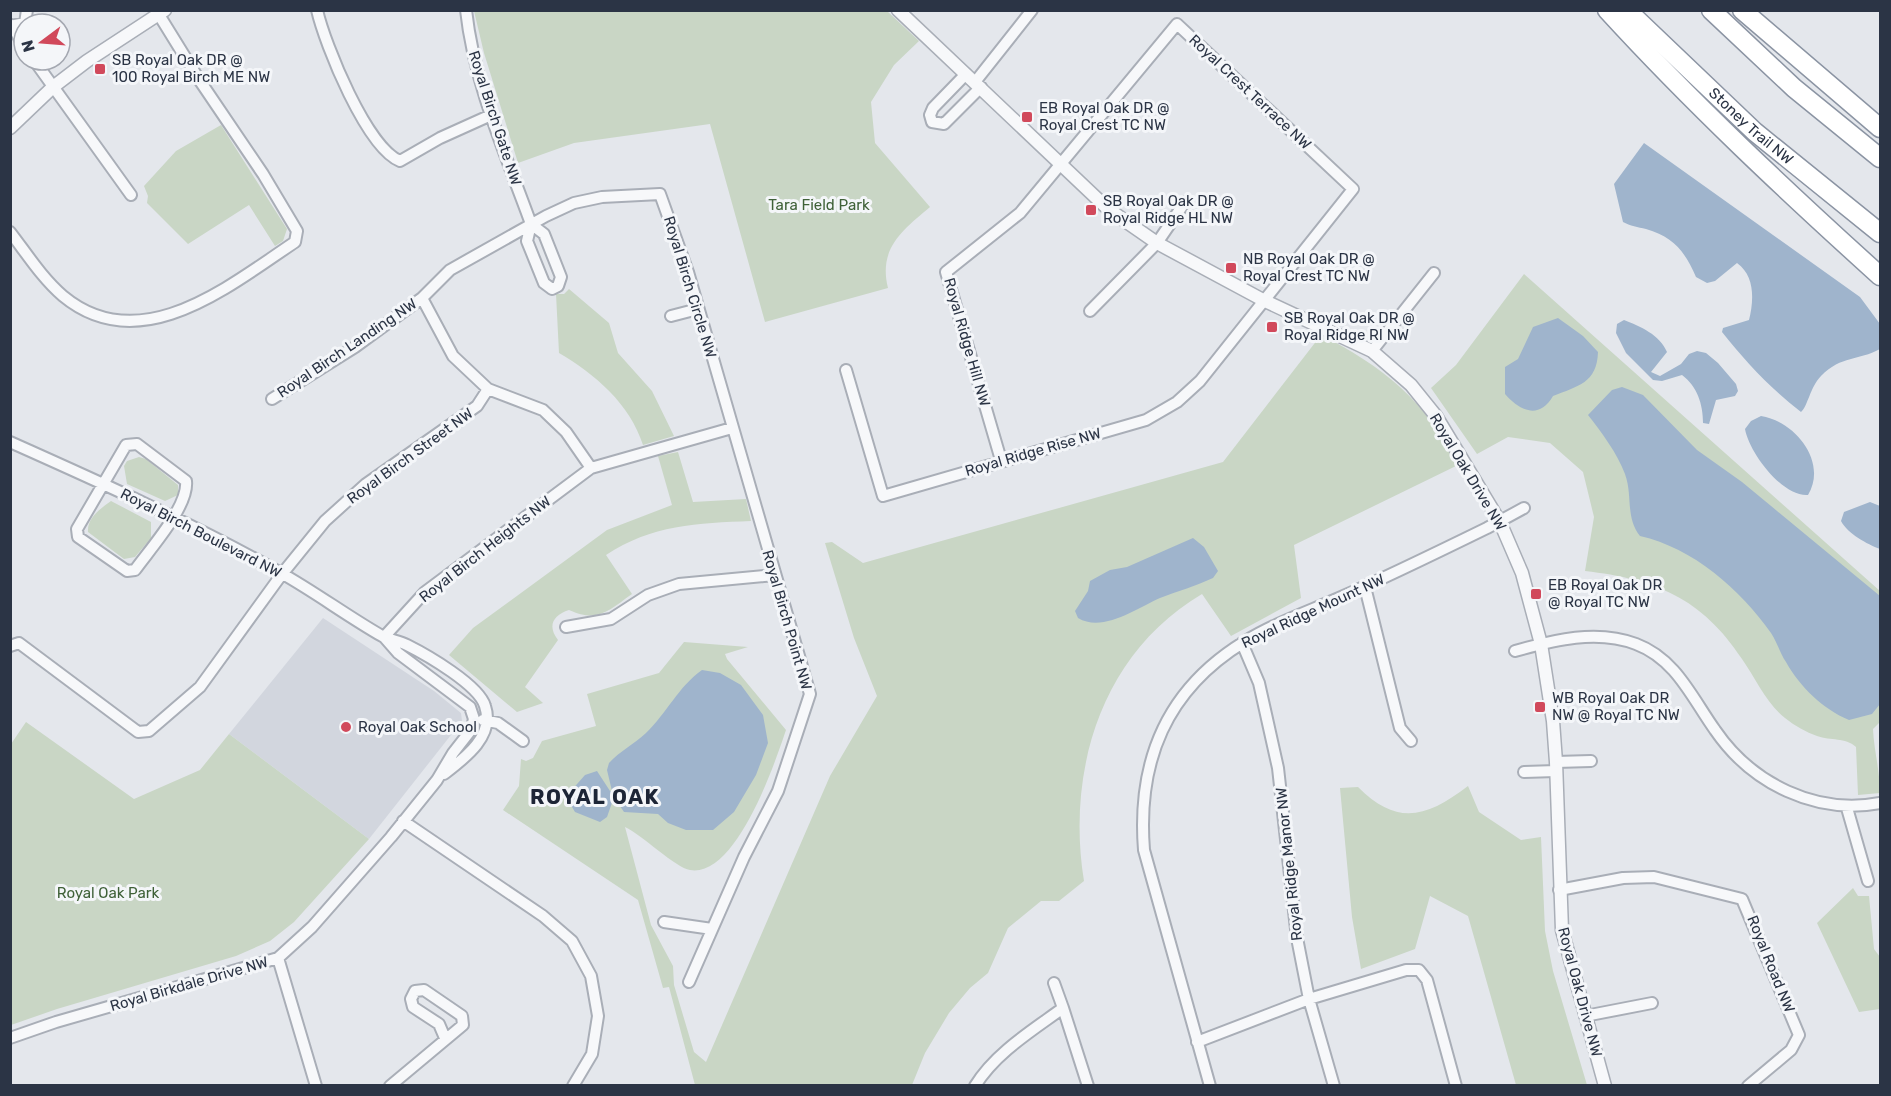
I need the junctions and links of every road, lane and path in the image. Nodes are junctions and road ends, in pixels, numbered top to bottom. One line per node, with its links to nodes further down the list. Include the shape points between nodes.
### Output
1 (27, 10): 11 (street, via 25,23)
2 (317, 10): 15 (street, via 339,75 390,157 400,161)
3 (466, 10): 15 (street, Royal Birch Gate NW, via 473,54)
4 (898, 10): 13 (street, Royal Oak Drive NW)
5 (1032, 10): 13 (street)
6 (1607, 10): 27 (highway, via 1774,179)
7 (1627, 10): 24 (highway, Stoney Trail NW, via 1755,132)
8 (1711, 10): 18 (highway, via 1794,88)
9 (1742, 10): 17 (highway)
10 (160, 12): 14 (street); 23 (street, via 275,193 297,231 295,242 194,307 169,317 137,321 109,319 65,297 44,278)
11 (11, 25)
12 (42, 72): 14 (street)
13 (974, 81): 19 (street, Royal Oak Drive NW)
14 (53, 87): 16 (street); 20 (street)
15 (491, 115): 22 (street, Royal Birch Gate NW)
16 (10, 128)
17 (1881, 128)
18 (1881, 158)
19 (1060, 165): 25 (street, Royal Oak Drive NW, via 1108,209); 29 (street, Royal Crest Terrace NW, via 1177,24 1353,189); 39 (street, Royal Ridge Hill NW, via 1020,213 946,272)
20 (131, 195)
21 (1185, 202): 25 (street)
22 (531, 224): 22 (street, via 527,241 544,283 552,289 561,277 544,234); 28 (street, Royal Birch Circle NW, via 450,270); 30 (street, Royal Birch Circle NW, via 574,203 602,197 660,194)
23 (10, 232)
24 (1881, 233)
25 (1157, 243): 29 (street, Royal Oak Drive NW); 31 (street)
26 (1434, 273): 33 (street)
27 (1881, 276)
28 (422, 298): 35 (street, via 453,356); 36 (street, Royal Birch Landing NW, via 355,347)
29 (1263, 300): 33 (street, Royal Oak Drive NW); 39 (street, Royal Ridge Rise NW, via 1200,381 1177,402 1146,420)
30 (698, 309): 32 (street); 37 (street, Royal Birch Circle NW)
31 (1090, 311)
32 (671, 316)
33 (1372, 351): 44 (street, Royal Oak Drive NW, via 1412,385 1436,416)
34 (846, 370): 39 (street, Royal Ridge Rise NW, via 883,496)
35 (488, 389): 40 (street, via 543,410 566,432); 45 (street, Royal Birch Street NW, via 477,406 358,492 325,521)
36 (272, 399)
37 (732, 428): 40 (street); 46 (street, Royal Birch Point NW)
38 (10, 442): 41 (street, Royal Birch Boulevard NW)
39 (1001, 460)
40 (591, 468): 49 (street, Royal Birch Heights NW, via 425,592)
41 (104, 484): 43 (street, Royal Birch Boulevard NW); 43 (street, via 126,445 138,444 186,481 187,490); 43 (street, via 76,529 78,537 127,571 135,570)
42 (1524, 508): 44 (street, Royal Ridge Mount NW)
43 (174, 517): 45 (street, Royal Birch Boulevard NW)
44 (1500, 522): 47 (street, Royal Ridge Mount NW); 51 (street, Royal Oak Drive NW, via 1522,573)
45 (282, 574): 49 (street, Royal Birch Boulevard NW); 52 (street, Royal Birch Street NW, via 200,687 149,731 138,732 18,643)
46 (775, 575): 48 (street, via 679,584 648,594 611,619); 68 (street, Royal Birch Point NW, via 810,694 778,791)
47 (1365, 586): 50 (street, Royal Ridge Mount NW); 57 (street, via 1400,728)
48 (566, 627)
49 (384, 637): 54 (street, Royal Birch Boulevard NW, via 398,653 470,706); 55 (street, Royal Birch Boulevard NW, via 406,644 481,696)
50 (1242, 643): 72 (street, Royal Ridge Manor NW, via 1259,683 1278,768 1296,932); 78 (street, Royal Ridge Mount NW, via 1205,669 1179,699 1160,732 1144,781 1144,850)
51 (1541, 644): 53 (street); 59 (street, Royal Oak Drive NW); 63 (street, via 1596,636 1638,645 1674,670 1743,764 1794,794)
52 (10, 646)
53 (1515, 651)
54 (474, 719): 55 (street); 61 (street, Royal Birkdale Drive NW, via 471,730)
55 (488, 721): 56 (street, via 498,723); 61 (street, Royal Birkdale Drive NW, via 485,733 464,759)
56 (523, 741)
57 (1411, 741)
58 (1592, 761): 59 (street)
59 (1556, 767): 60 (street); 66 (street, Royal Oak Drive NW)
60 (1524, 772)
61 (437, 780): 64 (street, Royal Birkdale Drive NW)
62 (1881, 803): 63 (street)
63 (1847, 807): 65 (street)
64 (403, 821): 69 (street, Royal Birkdale Drive NW, via 312,927); 81 (street, via 572,940 591,976 598,1016 592,1054)
65 (1868, 881)
66 (1559, 890): 75 (street, Royal Oak Drive NW, via 1562,930); 88 (street, Royal Road NW, via 1623,878 1654,877 1742,899 1799,1035 1791,1050)
67 (664, 922): 68 (street)
68 (712, 929): 70 (street, Royal Birch Point NW)
69 (279, 958): 76 (street, Royal Birkdale Drive NW); 79 (street)
70 (689, 982)
71 (1054, 983): 74 (street)
72 (1309, 999): 78 (street); 85 (street, Royal Ridge Manor NW); 86 (street, via 1406,970 1419,970 1427,980)
73 (1652, 1003): 75 (street)
74 (1063, 1008): 82 (street, via 1012,1047); 83 (street)
75 (1585, 1016): 87 (street, Royal Oak Drive NW)
76 (10, 1038)
77 (445, 1038): 77 (street, via 463,1025 462,1016 424,990 415,991 413,1007 439,1024); 80 (street)
78 (1197, 1042): 84 (street, Royal Ridge Mount NW)
79 (316, 1086)
80 (390, 1086)
81 (573, 1086)
82 (975, 1086)
83 (1088, 1086)
84 (1210, 1086)
85 (1334, 1086)
86 (1456, 1086)
87 (1605, 1086)
88 (1748, 1086)

